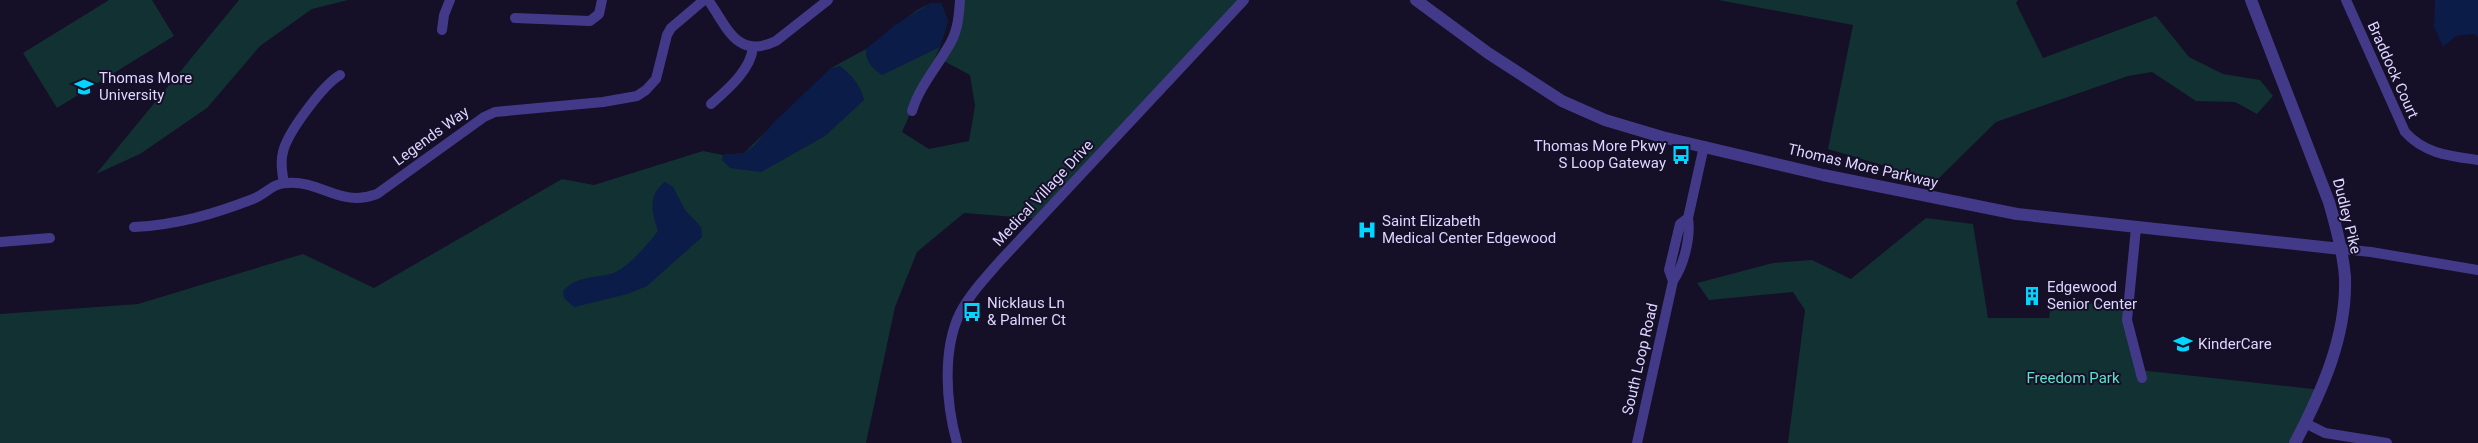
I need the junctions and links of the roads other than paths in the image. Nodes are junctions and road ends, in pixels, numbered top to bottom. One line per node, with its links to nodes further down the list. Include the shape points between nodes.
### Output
1 (450, 0): 12 (street)
2 (602, 0): 11 (street, via 599,14 590,21)
3 (704, 0): 19 (street, Legends Way, via 670,28 656,79 637,96 495,112 376,194 363,199 352,199 299,183)
4 (708, 0): 13 (street, via 730,34)
5 (828, 0): 13 (street, via 776,41)
6 (960, 0): 16 (street, via 951,41 924,83)
7 (1244, 0): 28 (street, Medical Village Drive, via 1000,261 960,313 950,351 949,390)
8 (1416, 0): 17 (street, Thomas More Parkway, via 1562,101 1605,120)
9 (2251, 0): 24 (street, Dudley Pike, via 2319,173)
10 (2346, 0): 18 (street, Braddock Court, via 2405,132 2413,141 2436,153)
11 (515, 18)
12 (442, 30)
13 (753, 47): 15 (street, via 744,70)
14 (340, 75): 19 (street, via 321,90 286,144 281,162)
15 (711, 104)
16 (912, 111)
17 (1704, 146): 21 (street, Thomas More Parkway, via 1950,202 2017,214); 29 (street, South Loop Road, via 1688,218 1690,228 1679,272 1673,281)
18 (2478, 160)
19 (284, 183): 20 (street, via 270,187 258,197 204,217)
20 (134, 227)
21 (2136, 228): 24 (street, Thomas More Parkway); 26 (street, via 2127,320)
22 (50, 238): 23 (street)
23 (0, 242)
24 (2341, 249): 25 (street); 27 (street, Dudley Pike, via 2344,276 2341,324 2322,390)
25 (2478, 270)
26 (2142, 378)
27 (2305, 423): 30 (street, Dudley Pike); 31 (street, via 2325,433)
28 (957, 443)
29 (1637, 443)
30 (2295, 443)
31 (2387, 443)

